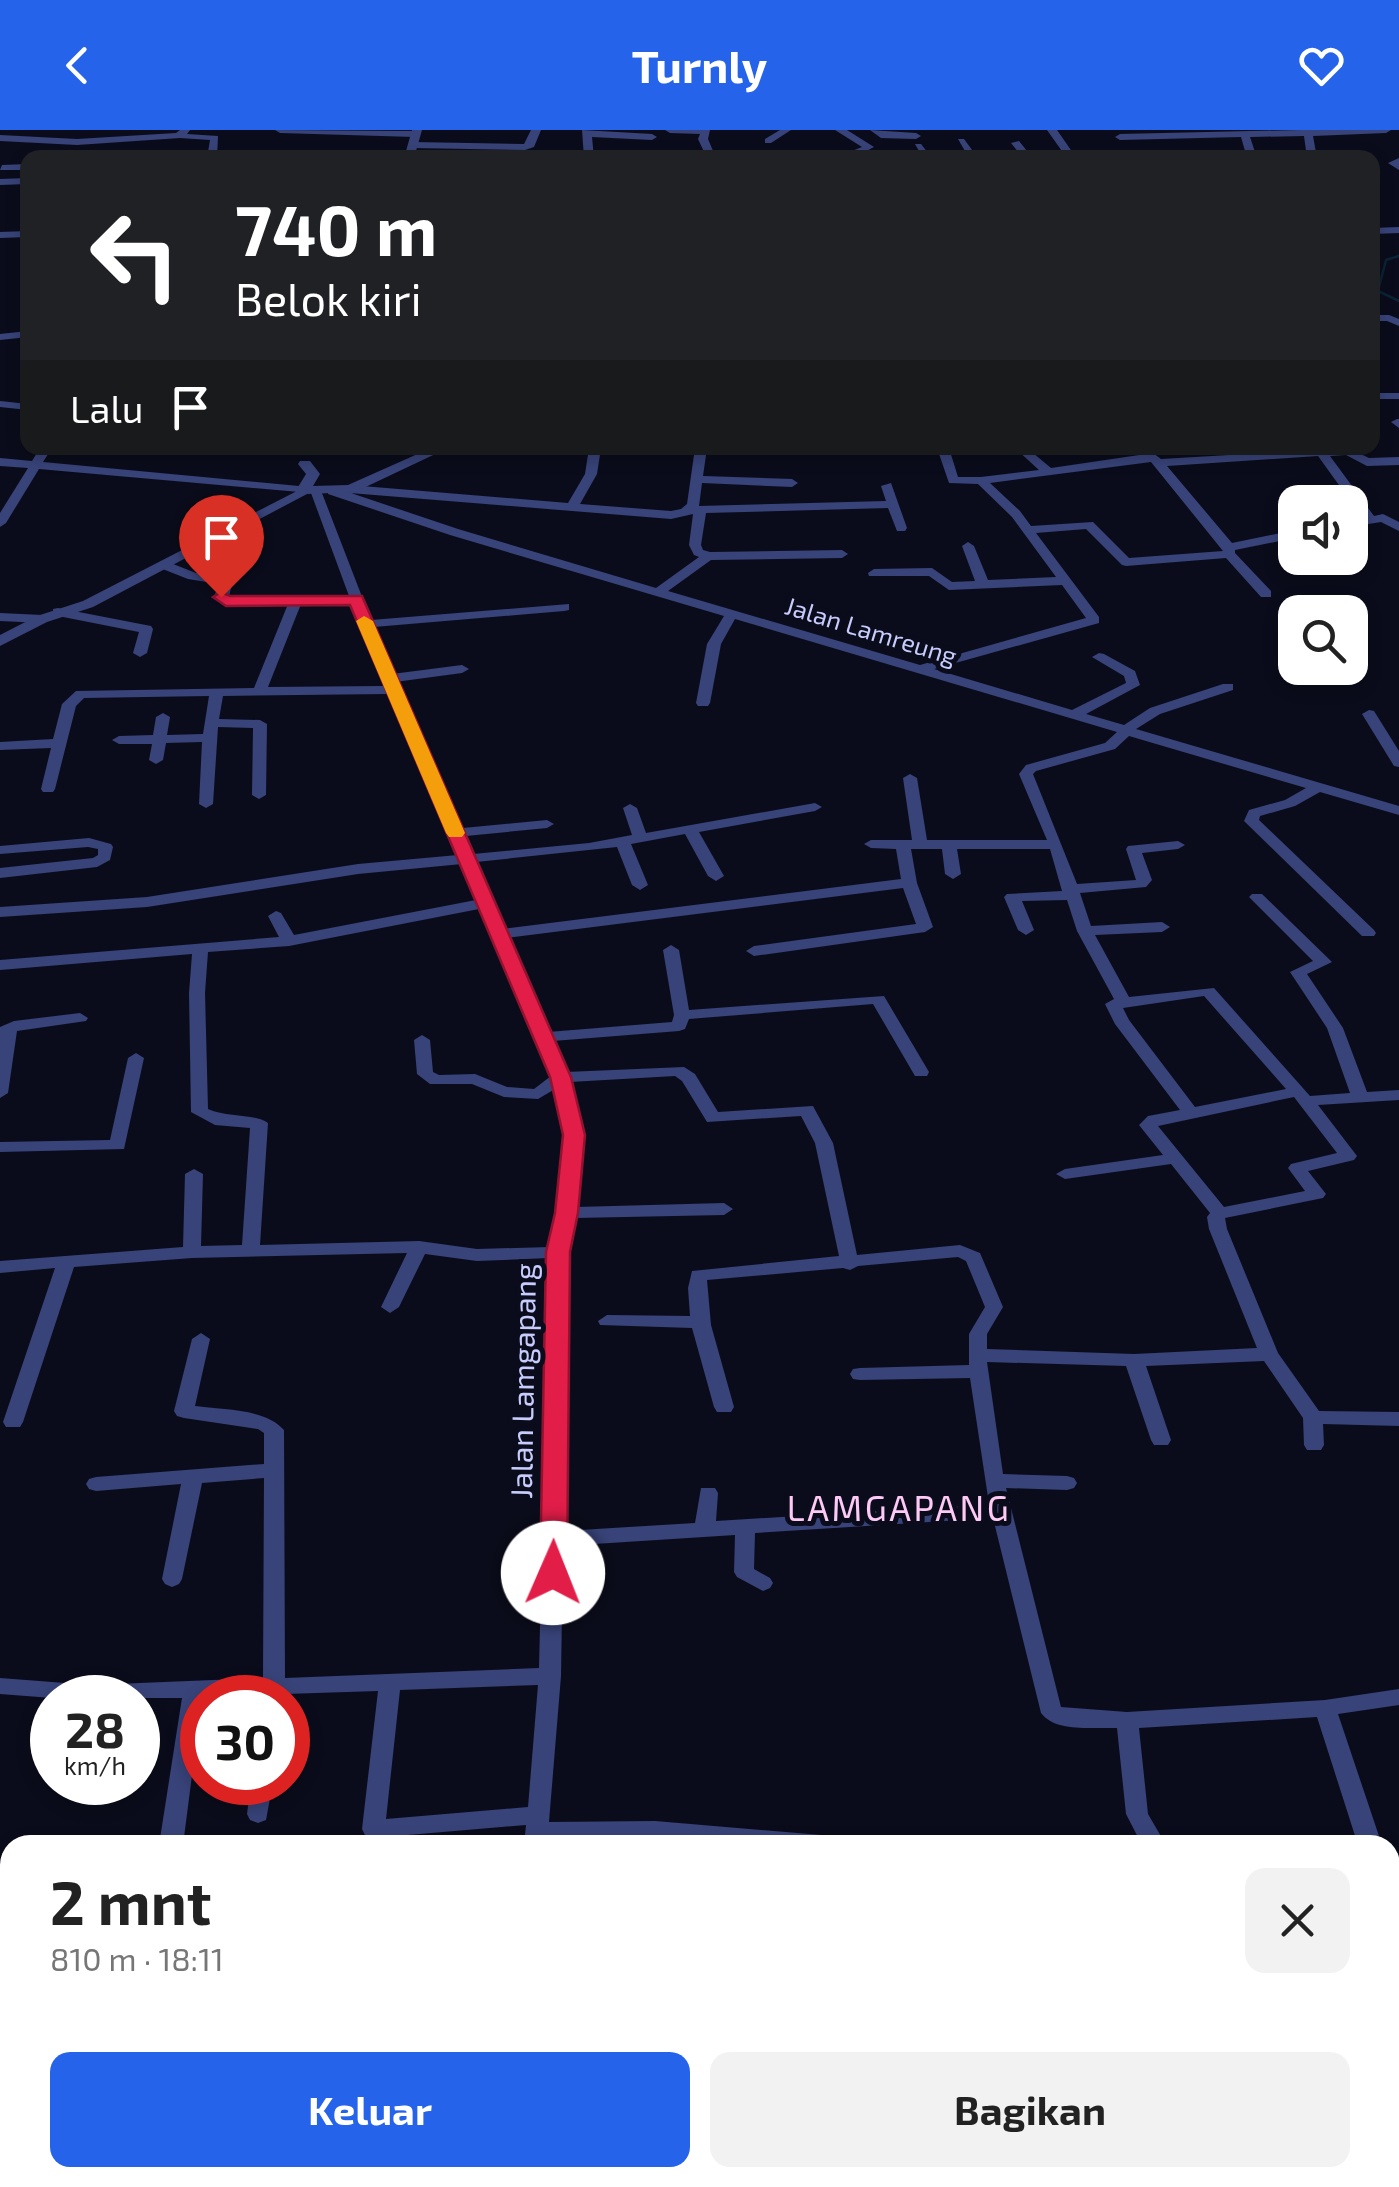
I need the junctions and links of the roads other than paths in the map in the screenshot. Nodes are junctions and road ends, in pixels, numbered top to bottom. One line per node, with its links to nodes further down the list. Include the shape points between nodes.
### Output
1 (280, 130): 18 (street)
2 (488, 130): 21 (street)
3 (536, 130): 21 (street, via 527,146)
4 (670, 130): 9 (street)
5 (786, 130): 17 (street)
6 (840, 130): 24 (street, via 869,147)
7 (875, 130): 25 (street, via 917,141)
8 (1386, 130): 11 (street)
9 (704, 131)
10 (588, 132): 15 (street)
11 (1307, 132): 14 (street)
12 (183, 133): 16 (street, via 77,142); 22 (street, via 215,138)
13 (1118, 134): 14 (street)
14 (1238, 134)
15 (652, 137)
16 (0, 138)
17 (768, 141)
18 (413, 142): 21 (street); 23 (street)
19 (961, 142): 26 (street)
20 (1016, 143): 27 (street)
21 (480, 147)
22 (213, 150)
23 (353, 150)
24 (863, 150)
25 (923, 150)
26 (968, 150)
27 (1023, 150)
28 (42, 455): 41 (street)
29 (308, 455): 48 (street)
30 (425, 455): 47 (street)
31 (594, 455): 50 (street)
32 (700, 455): 43 (street)
33 (945, 455): 44 (street, via 953,480)
34 (1029, 455): 42 (street)
35 (1181, 455): 38 (street)
36 (1323, 455): 52 (street)
37 (1358, 455): 39 (street, via 1367,462)
38 (1152, 456): 42 (street); 59 (street)
39 (1399, 460)
40 (0, 462): 41 (street, Jalan Lamreung)
41 (36, 464): 48 (street, Jalan Lamreung); 53 (street)
42 (1046, 470): 44 (street)
43 (698, 479): 45 (street); 51 (street)
44 (981, 481): 56 (street)
45 (792, 483)
46 (887, 486): 49 (street)
47 (350, 489): 48 (street); 50 (street)
48 (312, 490): 62 (street); 66 (street, Jalan Lamreung); 68 (street, Jalan Lamgapang); 71 (street)
49 (893, 504): 51 (street); 55 (street)
50 (572, 507): 51 (street, via 662,515)
51 (695, 509): 61 (street, via 696,549)
52 (1369, 518): 54 (street)
53 (0, 523)
54 (1393, 523)
55 (900, 528)
56 (1026, 530): 59 (street, via 1090,526 1126,562); 64 (street)
57 (1278, 538): 59 (street)
58 (968, 546): 65 (street)
59 (1229, 551): 67 (street)
60 (842, 554): 61 (street)
61 (708, 556): 66 (street)
62 (164, 565): 69 (street, via 225,580 226,600); 71 (street)
63 (874, 572): 65 (street, via 932,572 945,586)
64 (1064, 581): 65 (street); 80 (street, via 1093,622)
65 (983, 585)
66 (658, 592): 72 (street, Jalan Lamreung)
67 (1266, 594)
68 (356, 600): 69 (street); 75 (street, Jalan Lamgapang)
69 (295, 602): 84 (street)
70 (564, 607): 75 (street)
71 (58, 612): 74 (street); 77 (street, via 144,628)
72 (732, 613): 80 (street, Jalan Lamreung); 85 (street, via 714,644)
73 (0, 617): 74 (street)
74 (42, 619): 76 (street)
75 (366, 624): 81 (street, Jalan Lamgapang)
76 (0, 640)
77 (140, 653)
78 (1099, 657): 86 (street, via 1130,674 1133,685)
79 (462, 669): 81 (street)
80 (920, 669): 86 (street, Jalan Lamreung)
81 (390, 685): 84 (street); 107 (street, Jalan Lamgapang)
82 (1228, 687): 90 (street, via 1168,705)
83 (217, 690): 84 (street); 89 (street); 93 (street, via 81,694 68,704)
84 (260, 691)
85 (703, 702)
86 (1075, 714): 90 (street, Jalan Lamreung)
87 (1369, 714): 96 (street)
88 (164, 717): 91 (street)
89 (210, 730): 91 (street); 100 (street, via 260,724); 101 (street)
90 (1128, 730): 98 (street, Jalan Lamreung); 114 (street, via 1110,746 1027,770)
91 (160, 739): 92 (street); 95 (street)
92 (119, 740)
93 (58, 744): 94 (street); 99 (street)
94 (0, 746)
95 (156, 760)
96 (1399, 763)
97 (910, 778): 113 (street)
98 (1319, 787): 104 (street, Jalan Lamreung); 130 (street, via 1254,813 1250,821)
99 (48, 789)
100 (259, 796)
101 (206, 804)
102 (814, 807): 106 (street)
103 (630, 808): 108 (street)
104 (1399, 812)
105 (547, 824): 107 (street)
106 (690, 830): 108 (street); 119 (street)
107 (456, 833): 116 (street, Jalan Lamgapang)
108 (640, 838): 109 (street)
109 (622, 841): 116 (street); 121 (street)
110 (871, 844): 113 (street)
111 (949, 844): 113 (street); 114 (street); 118 (street)
112 (1178, 844): 122 (street, via 1132,850 1142,884)
113 (911, 845): 120 (street)
114 (1056, 846): 122 (street)
115 (0, 850): 117 (street, via 89,842 106,847 97,862)
116 (466, 857): 124 (street, Jalan Lamgapang); 125 (street, via 148,902)
117 (0, 873)
118 (953, 874)
119 (716, 876)
120 (908, 883): 131 (street); 135 (street, via 922,929)
121 (640, 885)
122 (1070, 892): 128 (street, via 1012,896); 129 (street)
123 (1257, 897): 149 (street, via 1324,962 1298,972 1331,1021)
124 (484, 903): 131 (street, Jalan Lamgapang); 132 (street)
125 (0, 912)
126 (276, 916): 132 (street)
127 (1162, 927): 129 (street)
128 (1026, 930)
129 (1085, 931): 137 (street)
130 (1368, 933)
131 (497, 934): 141 (street, Jalan Lamgapang)
132 (289, 940): 133 (street)
133 (200, 949): 136 (street); 159 (street, via 200,1112 259,1124)
134 (670, 950): 138 (street)
135 (754, 951)
136 (0, 965)
137 (1124, 1003): 148 (street, via 1208,991); 150 (street, via 1113,1004 1121,1021)
138 (682, 1015): 141 (street, via 678,1026); 144 (street, via 878,1000)
139 (80, 1018): 140 (street)
140 (5, 1031): 146 (street)
141 (545, 1037): 145 (street, Jalan Lamgapang)
142 (422, 1040): 145 (street, via 429,1078 475,1079 504,1092 538,1094)
143 (136, 1058): 151 (street, via 118,1145)
144 (920, 1072)
145 (560, 1077): 157 (street, Jalan Lamgapang, via 574,1135); 163 (street, via 678,1071 713,1118 806,1110 824,1143)
146 (0, 1093)
147 (1399, 1095): 149 (street)
148 (1300, 1096): 149 (street); 150 (street); 156 (street, via 1348,1156 1297,1168 1317,1194)
149 (1360, 1096)
150 (1191, 1114): 152 (street, via 1148,1125)
151 (0, 1147)
152 (1176, 1158): 154 (street); 156 (street)
153 (194, 1174): 160 (street)
154 (1065, 1174)
155 (724, 1209): 157 (street)
156 (1220, 1212): 169 (street, via 1218,1229)
157 (567, 1213): 161 (street, Jalan Lamgapang)
158 (419, 1247): 159 (street); 161 (street, via 477,1255); 165 (street)
159 (251, 1250): 160 (street)
160 (192, 1252): 162 (street)
161 (558, 1252): 188 (street, Jalan Lamgapang)
162 (66, 1264): 164 (street); 176 (street)
163 (850, 1264): 167 (street, via 699,1275); 171 (street, via 970,1254 994,1307 978,1334)
164 (0, 1268)
165 (390, 1306)
166 (607, 1322): 167 (street)
167 (703, 1322): 173 (street)
168 (201, 1339): 179 (street, via 184,1411 272,1426)
169 (1269, 1354): 170 (street); 174 (street)
170 (1134, 1360): 171 (street); 177 (street)
171 (978, 1363): 172 (street); 181 (street)
172 (860, 1374)
173 (724, 1407)
174 (1313, 1417): 175 (street); 178 (street)
175 (1399, 1419)
176 (13, 1422)
177 (1161, 1440)
178 (1314, 1445)
179 (275, 1470): 180 (street); 191 (street)
180 (193, 1475): 183 (street); 189 (street)
181 (994, 1482): 182 (street); 185 (street)
182 (1067, 1483)
183 (96, 1484)
184 (708, 1492): 187 (street)
185 (1002, 1510): 186 (street); 188 (street); 199 (street, via 1052,1713)
186 (746, 1527): 187 (street); 190 (street, via 744,1572)
187 (705, 1528): 188 (street)
188 (554, 1539): 192 (street, Jalan Lamgapang)
189 (172, 1580)
190 (763, 1583)
191 (274, 1675)
192 (550, 1676): 193 (street); 203 (street, Jalan Lamgapang)
193 (390, 1681): 196 (street); 205 (street)
194 (0, 1686): 195 (street, via 64,1693)
195 (180, 1688)
196 (310, 1688)
197 (1399, 1697): 198 (street)
198 (1324, 1708): 199 (street); 209 (street)
199 (1127, 1720): 208 (street, via 1137,1814)
200 (180, 1786): 204 (street)
201 (259, 1805): 202 (street)
202 (258, 1814)
203 (536, 1830): 206 (street); 207 (street)
204 (173, 1835)
205 (368, 1835)
206 (416, 1835)
207 (714, 1835)
208 (1149, 1835)
209 (1367, 1835)

